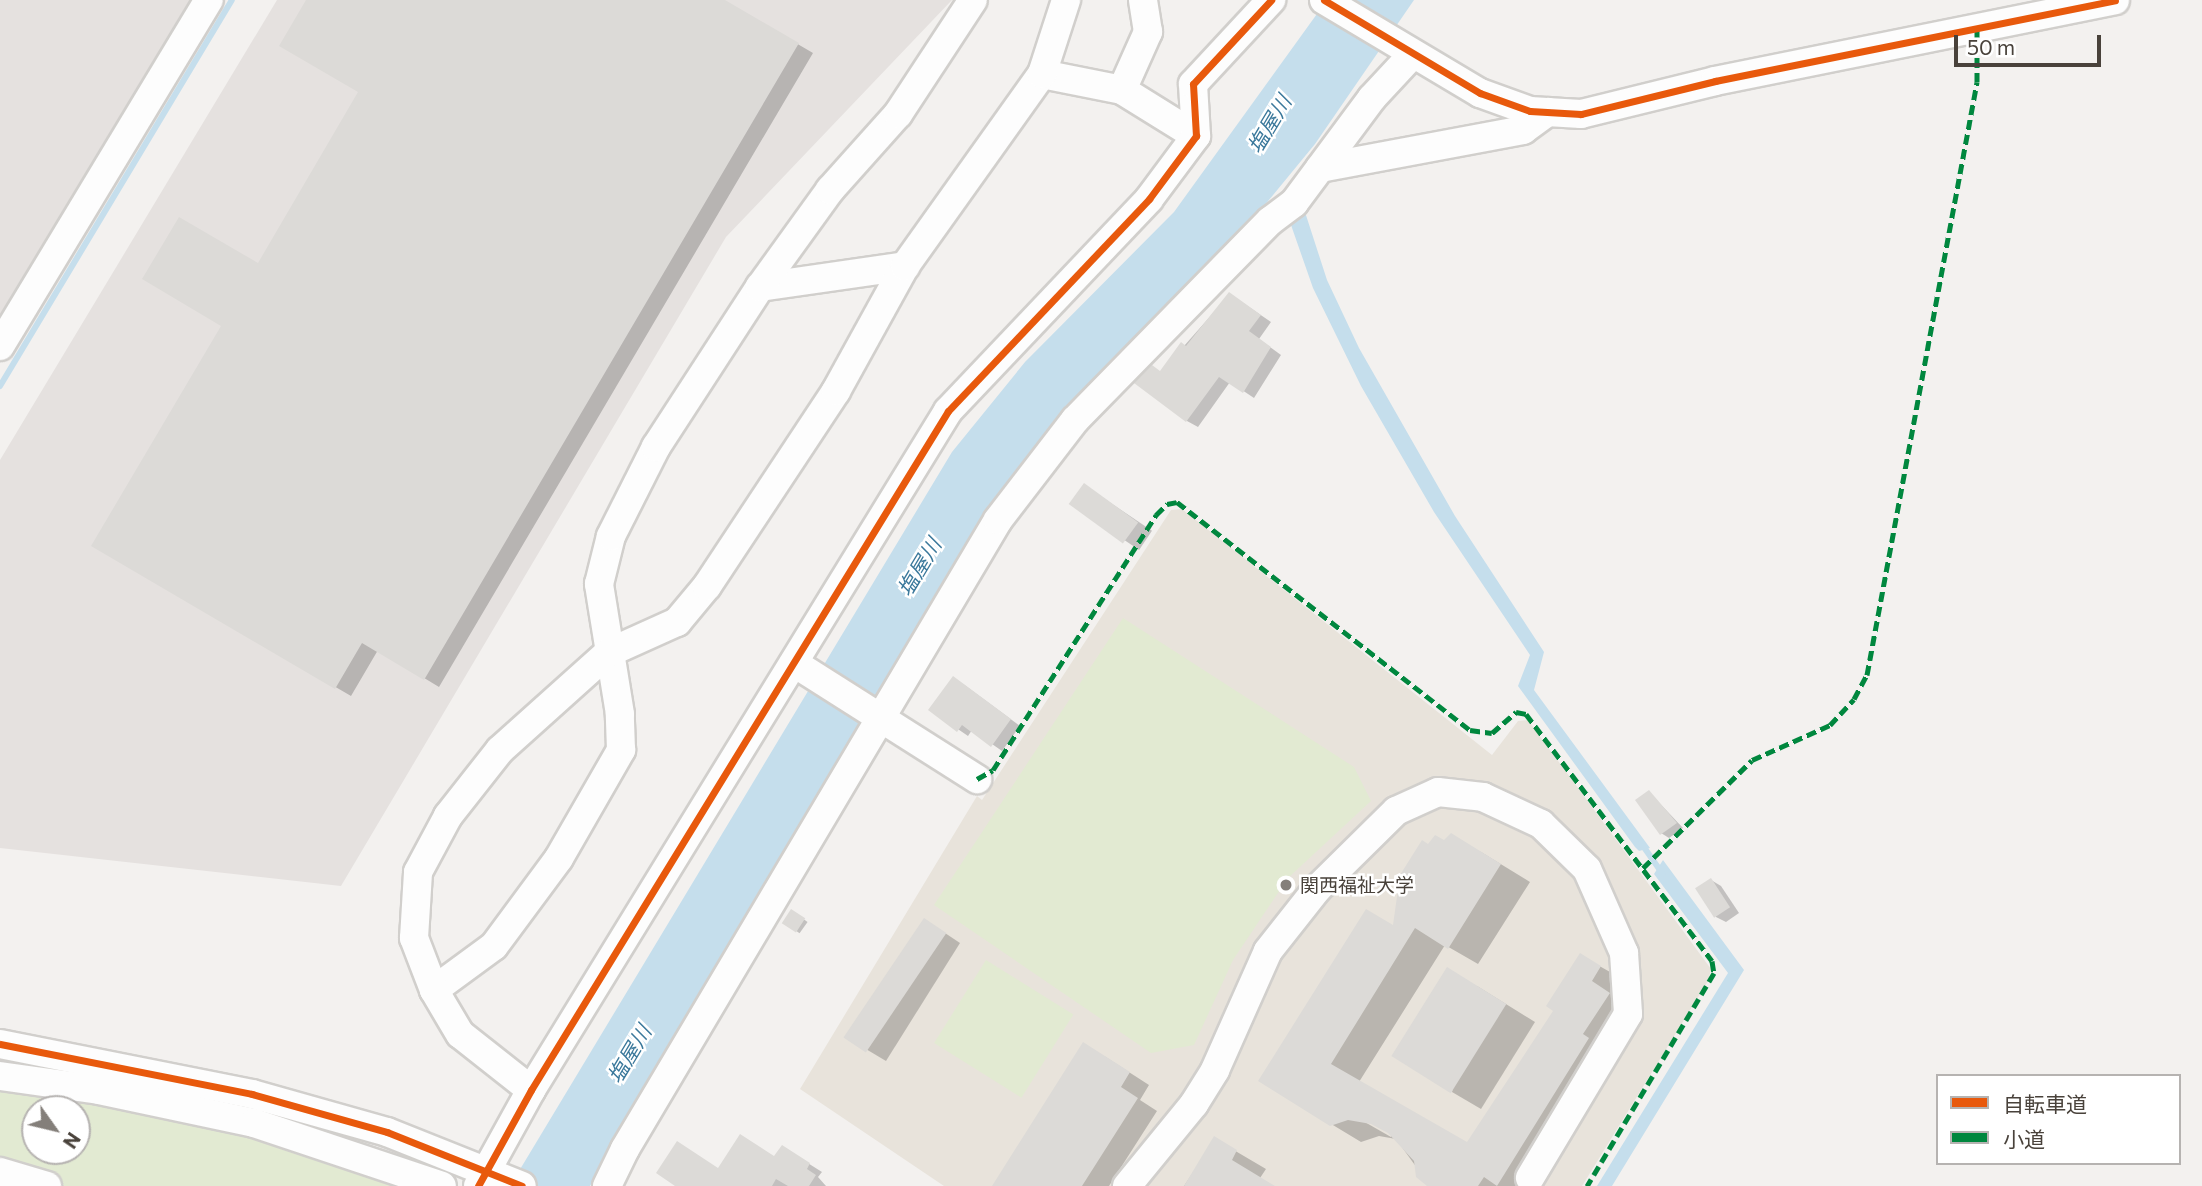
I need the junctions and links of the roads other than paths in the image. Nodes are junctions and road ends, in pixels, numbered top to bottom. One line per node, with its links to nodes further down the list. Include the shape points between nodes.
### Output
1 (209, 0): 16 (street)
2 (973, 0): 15 (street, via 898,114 830,190)
3 (1066, 0): 9 (street)
4 (1143, 0): 10 (street, via 1148,32)
5 (1271, 0): 12 (street, via 1193,85)
6 (1324, 0): 8 (street)
7 (2115, 0): 11 (street, via 1715,81 1581,114)
8 (1407, 52): 11 (street, via 1480,93 1530,111); 13 (street)
9 (1042, 74): 10 (street); 14 (street)
10 (1122, 90): 12 (street)
11 (1548, 112): 13 (street, via 1522,130)
12 (1196, 136): 18 (street, via 1149,199 948,411)
13 (1320, 168): 19 (street, via 1294,203 1247,243 1068,429 969,564)
14 (905, 265): 15 (street); 17 (street, via 835,391 707,586 677,622)
15 (760, 287): 17 (street, via 656,447 611,537 599,584)
16 (0, 346)
17 (608, 653): 21 (street, via 620,714 621,750 558,858 494,946); 21 (street, via 500,750 448,816 418,872 414,938)
18 (794, 663): 19 (street); 24 (street)
19 (883, 719): 20 (street); 31 (street)
20 (977, 779)
21 (434, 990): 24 (street, via 460,1034)
22 (0, 1044): 26 (street, via 252,1094 387,1132)
23 (0, 1076): 29 (street, via 99,1090 254,1123)
24 (531, 1090): 26 (street)
25 (0, 1172): 28 (street)
26 (482, 1178): 30 (street)
27 (1530, 1178): 32 (street, via 1628,1014 1625,953 1587,869 1541,824 1483,797 1438,792 1396,811 1309,900 1268,951 1215,1070 1194,1104)
28 (47, 1186)
29 (442, 1186)
30 (522, 1186)
31 (607, 1186)
32 (1127, 1186)

